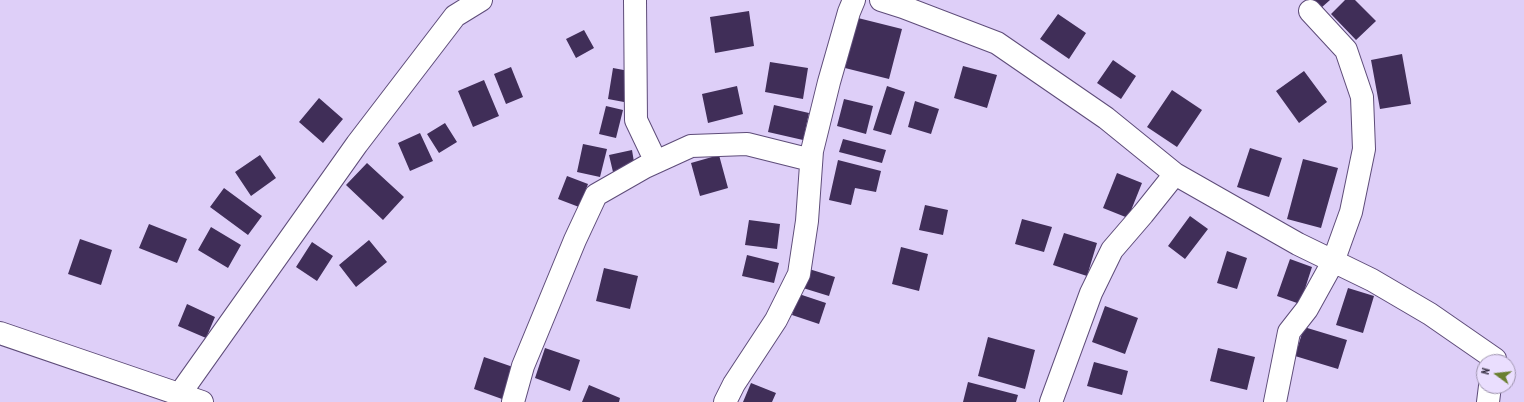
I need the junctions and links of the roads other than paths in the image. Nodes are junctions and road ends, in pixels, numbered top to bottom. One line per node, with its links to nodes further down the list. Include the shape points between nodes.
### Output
1 (481, 0): 12 (street, via 455,16 361,138)
2 (635, 0): 7 (street, via 636,120)
3 (854, 0): 6 (street, via 829,82)
4 (880, 0): 8 (street, via 904,6 997,43 1106,118)
5 (1310, 11): 9 (street, via 1346,50 1362,97 1364,149 1351,212)
6 (811, 160): 7 (street, via 746,144 691,146); 15 (street, via 807,222 799,274 776,320)
7 (656, 162): 14 (street, via 596,195 523,366)
8 (1175, 174): 9 (street); 16 (street, via 1112,250 1091,293)
9 (1333, 262): 11 (street, via 1372,280 1430,314); 17 (street, via 1307,310 1289,332)
10 (0, 333): 12 (street)
11 (1488, 354)
12 (179, 395): 13 (street)
13 (202, 402)
14 (513, 402)
15 (725, 402)
16 (1051, 402)
17 (1275, 402)

